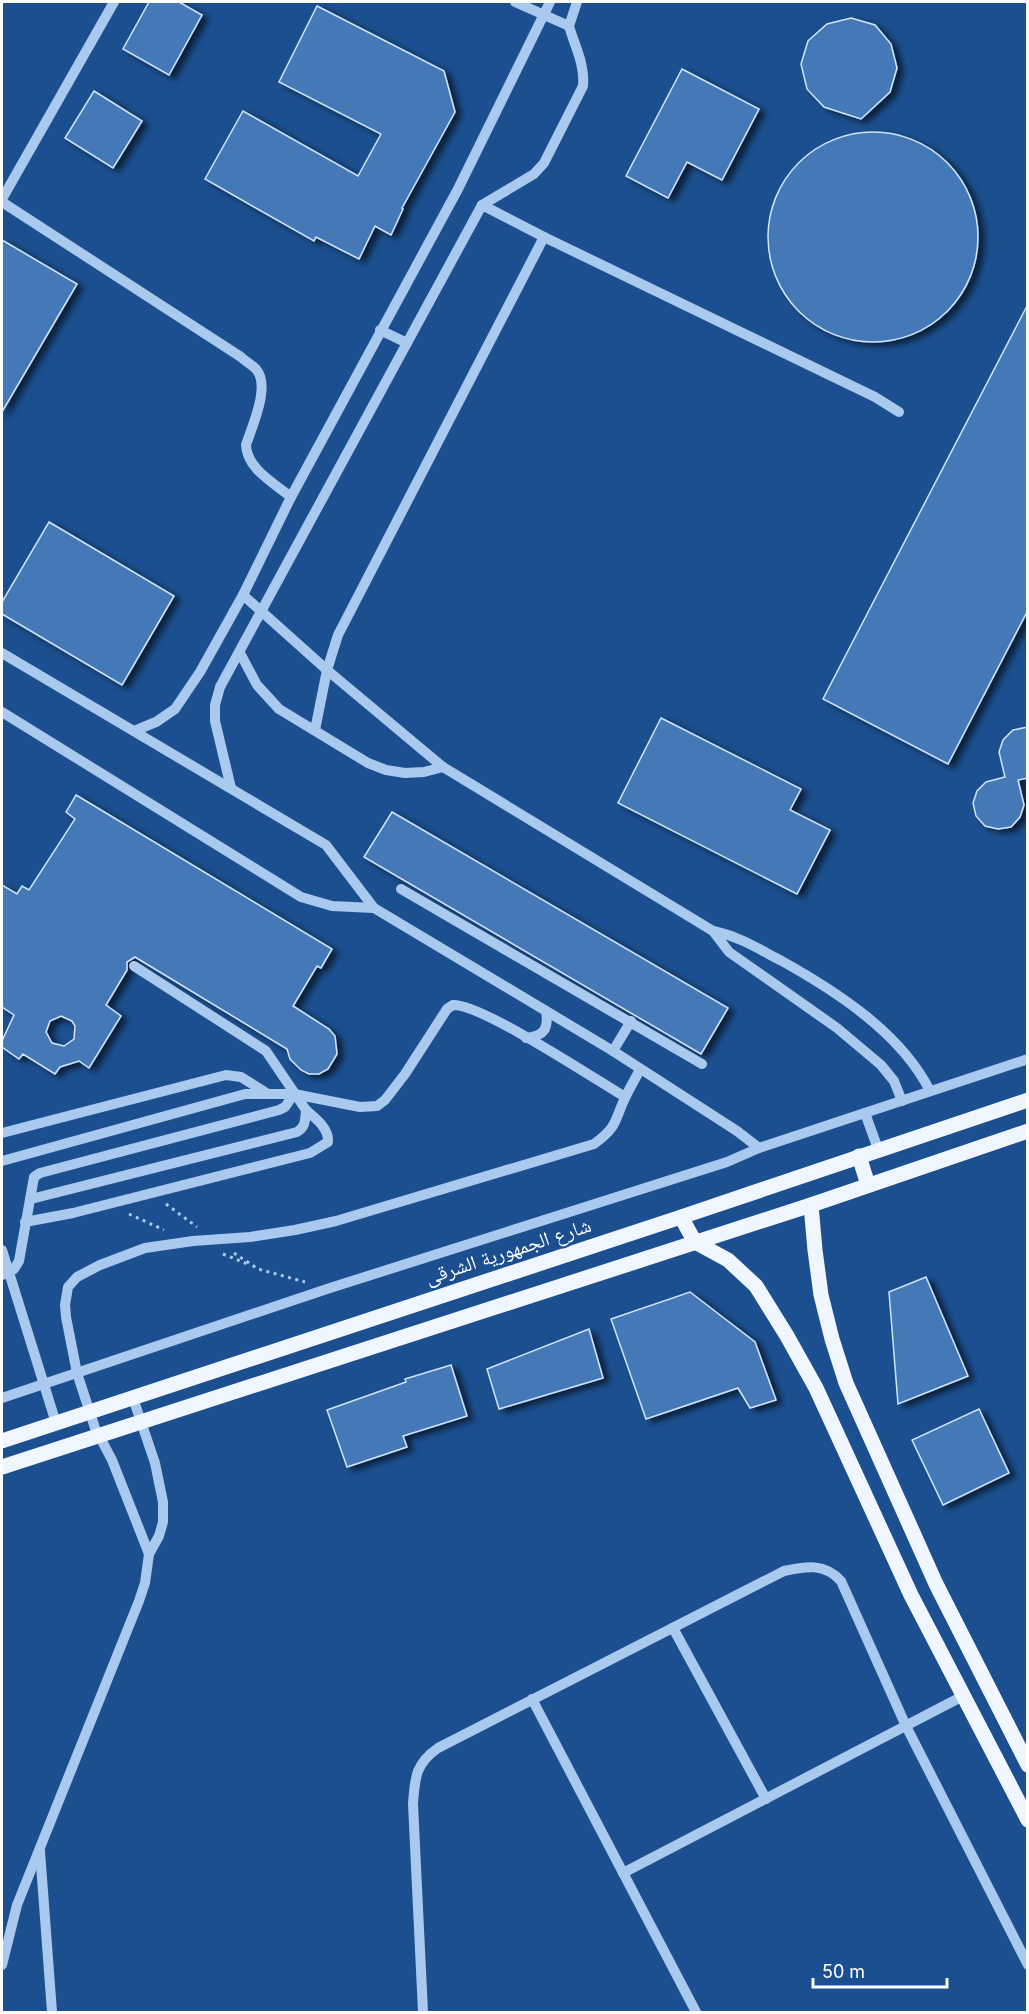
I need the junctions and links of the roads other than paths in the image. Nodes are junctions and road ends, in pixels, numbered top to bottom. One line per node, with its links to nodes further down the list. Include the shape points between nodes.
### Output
1 (114, 2): 7 (street)
2 (515, 2): 5 (street)
3 (550, 2): 5 (street)
4 (578, 2): 6 (street)
5 (543, 16): 6 (street); 10 (street, via 458,189)
6 (568, 26): 8 (street, via 581,59 583,86 540,169)
7 (2, 200): 13 (street, via 257,370 261,398 246,453 250,463)
8 (482, 205): 9 (street); 11 (street)
9 (544, 237): 12 (street); 18 (street, via 338,635)
10 (380, 330): 11 (street); 13 (street)
11 (407, 343): 15 (street)
12 (899, 412)
13 (291, 497): 14 (street)
14 (243, 595): 15 (street); 21 (street, via 175,710)
15 (261, 612): 16 (street); 18 (street)
16 (240, 652): 20 (street, via 267,698); 23 (street, via 220,687 215,705)
17 (2, 653): 21 (street)
18 (327, 670): 20 (street); 22 (street)
19 (2, 712): 25 (street, via 301,897 332,906)
20 (315, 730): 22 (street, via 386,770 424,772)
21 (134, 731): 23 (street)
22 (442, 767): 26 (street)
23 (231, 789): 25 (street, via 326,844)
24 (402, 889): 29 (street)
25 (374, 908): 28 (street)
26 (713, 931): 35 (street, via 742,939 850,1004 903,1050); 40 (street, via 729,952 837,1028 881,1065 894,1081)
27 (134, 966): 37 (street, via 266,1051)
28 (546, 1011): 30 (street, via 546,1029); 31 (street)
29 (631, 1021): 31 (street); 33 (street)
30 (526, 1038): 37 (street, via 471,1008 453,1005 405,1074 377,1106 360,1107); 38 (street)
31 (613, 1051): 34 (street)
32 (1028, 1059): 35 (street)
33 (702, 1064)
34 (640, 1069): 38 (street); 45 (street)
35 (930, 1092): 40 (street)
36 (268, 1094): 37 (street); 44 (street, via 241,1077 226,1075); 48 (street, via 245,1094)
37 (294, 1094): 41 (street); 50 (street, via 279,1110 40,1173 34,1177)
38 (625, 1097): 57 (street, via 615,1125 594,1144 336,1221 250,1237 145,1248 99,1265 68,1287 66,1317)
39 (1028, 1100): 46 (main road, شارع الجمهورية الشرقى)
40 (902, 1101): 42 (street)
41 (306, 1110): 50 (street, via 305,1124 297,1132); 53 (street, via 328,1135 324,1146 310,1153)
42 (865, 1113): 45 (street); 46 (street)
43 (1028, 1131): 49 (main road)
44 (2, 1133)
45 (759, 1148): 57 (street, via 727,1162)
46 (878, 1149): 47 (main road, شارع الجمهورية الشرقى)
47 (859, 1156): 49 (main road); 52 (main road, شارع الجمهورية الشرقى)
48 (2, 1161)
49 (868, 1185): 51 (main road)
50 (31, 1199): 53 (street)
51 (811, 1205): 54 (main road); 68 (main road, via 821,1295 832,1340 864,1425)
52 (681, 1216): 54 (main road); 60 (main road, شارع الجمهورية الشرقى)
53 (25, 1222): 56 (street, via 19,1261)
54 (695, 1242): 62 (main road); 69 (main road, via 746,1274 787,1336 816,1388)
55 (2, 1250): 56 (street)
56 (5, 1274): 58 (street)
57 (77, 1373): 58 (street); 61 (street)
58 (43, 1384): 59 (street); 63 (street)
59 (2, 1398)
60 (133, 1398): 61 (main road, شارع الجمهورية الشرقى); 62 (street)
61 (90, 1412): 63 (main road, شارع الجمهورية الشرقى); 64 (street)
62 (141, 1422): 64 (main road); 67 (street, via 163,1502 163,1522)
63 (56, 1423): 65 (main road, شارع الجمهورية الشرقى)
64 (99, 1436): 66 (main road); 67 (street)
65 (2, 1441)
66 (2, 1467)
67 (149, 1554): 77 (street, via 140,1601)
68 (936, 1584): 69 (main road); 74 (main road)
69 (911, 1596): 71 (main road)
70 (673, 1628): 72 (street); 73 (street, via 784,1571 824,1568 841,1581); 75 (street)
71 (963, 1696): 73 (street); 76 (main road)
72 (532, 1699): 78 (street); 82 (street, via 438,1748 423,1760 414,1780)
73 (906, 1726): 75 (street); 80 (street)
74 (1028, 1764)
75 (766, 1799): 78 (street)
76 (1028, 1820)
77 (39, 1848): 79 (street, via 17,1905); 81 (street)
78 (623, 1873): 83 (street)
79 (2, 1965)
80 (1028, 1965)
81 (52, 2013)
82 (423, 2013)
83 (696, 2013)

